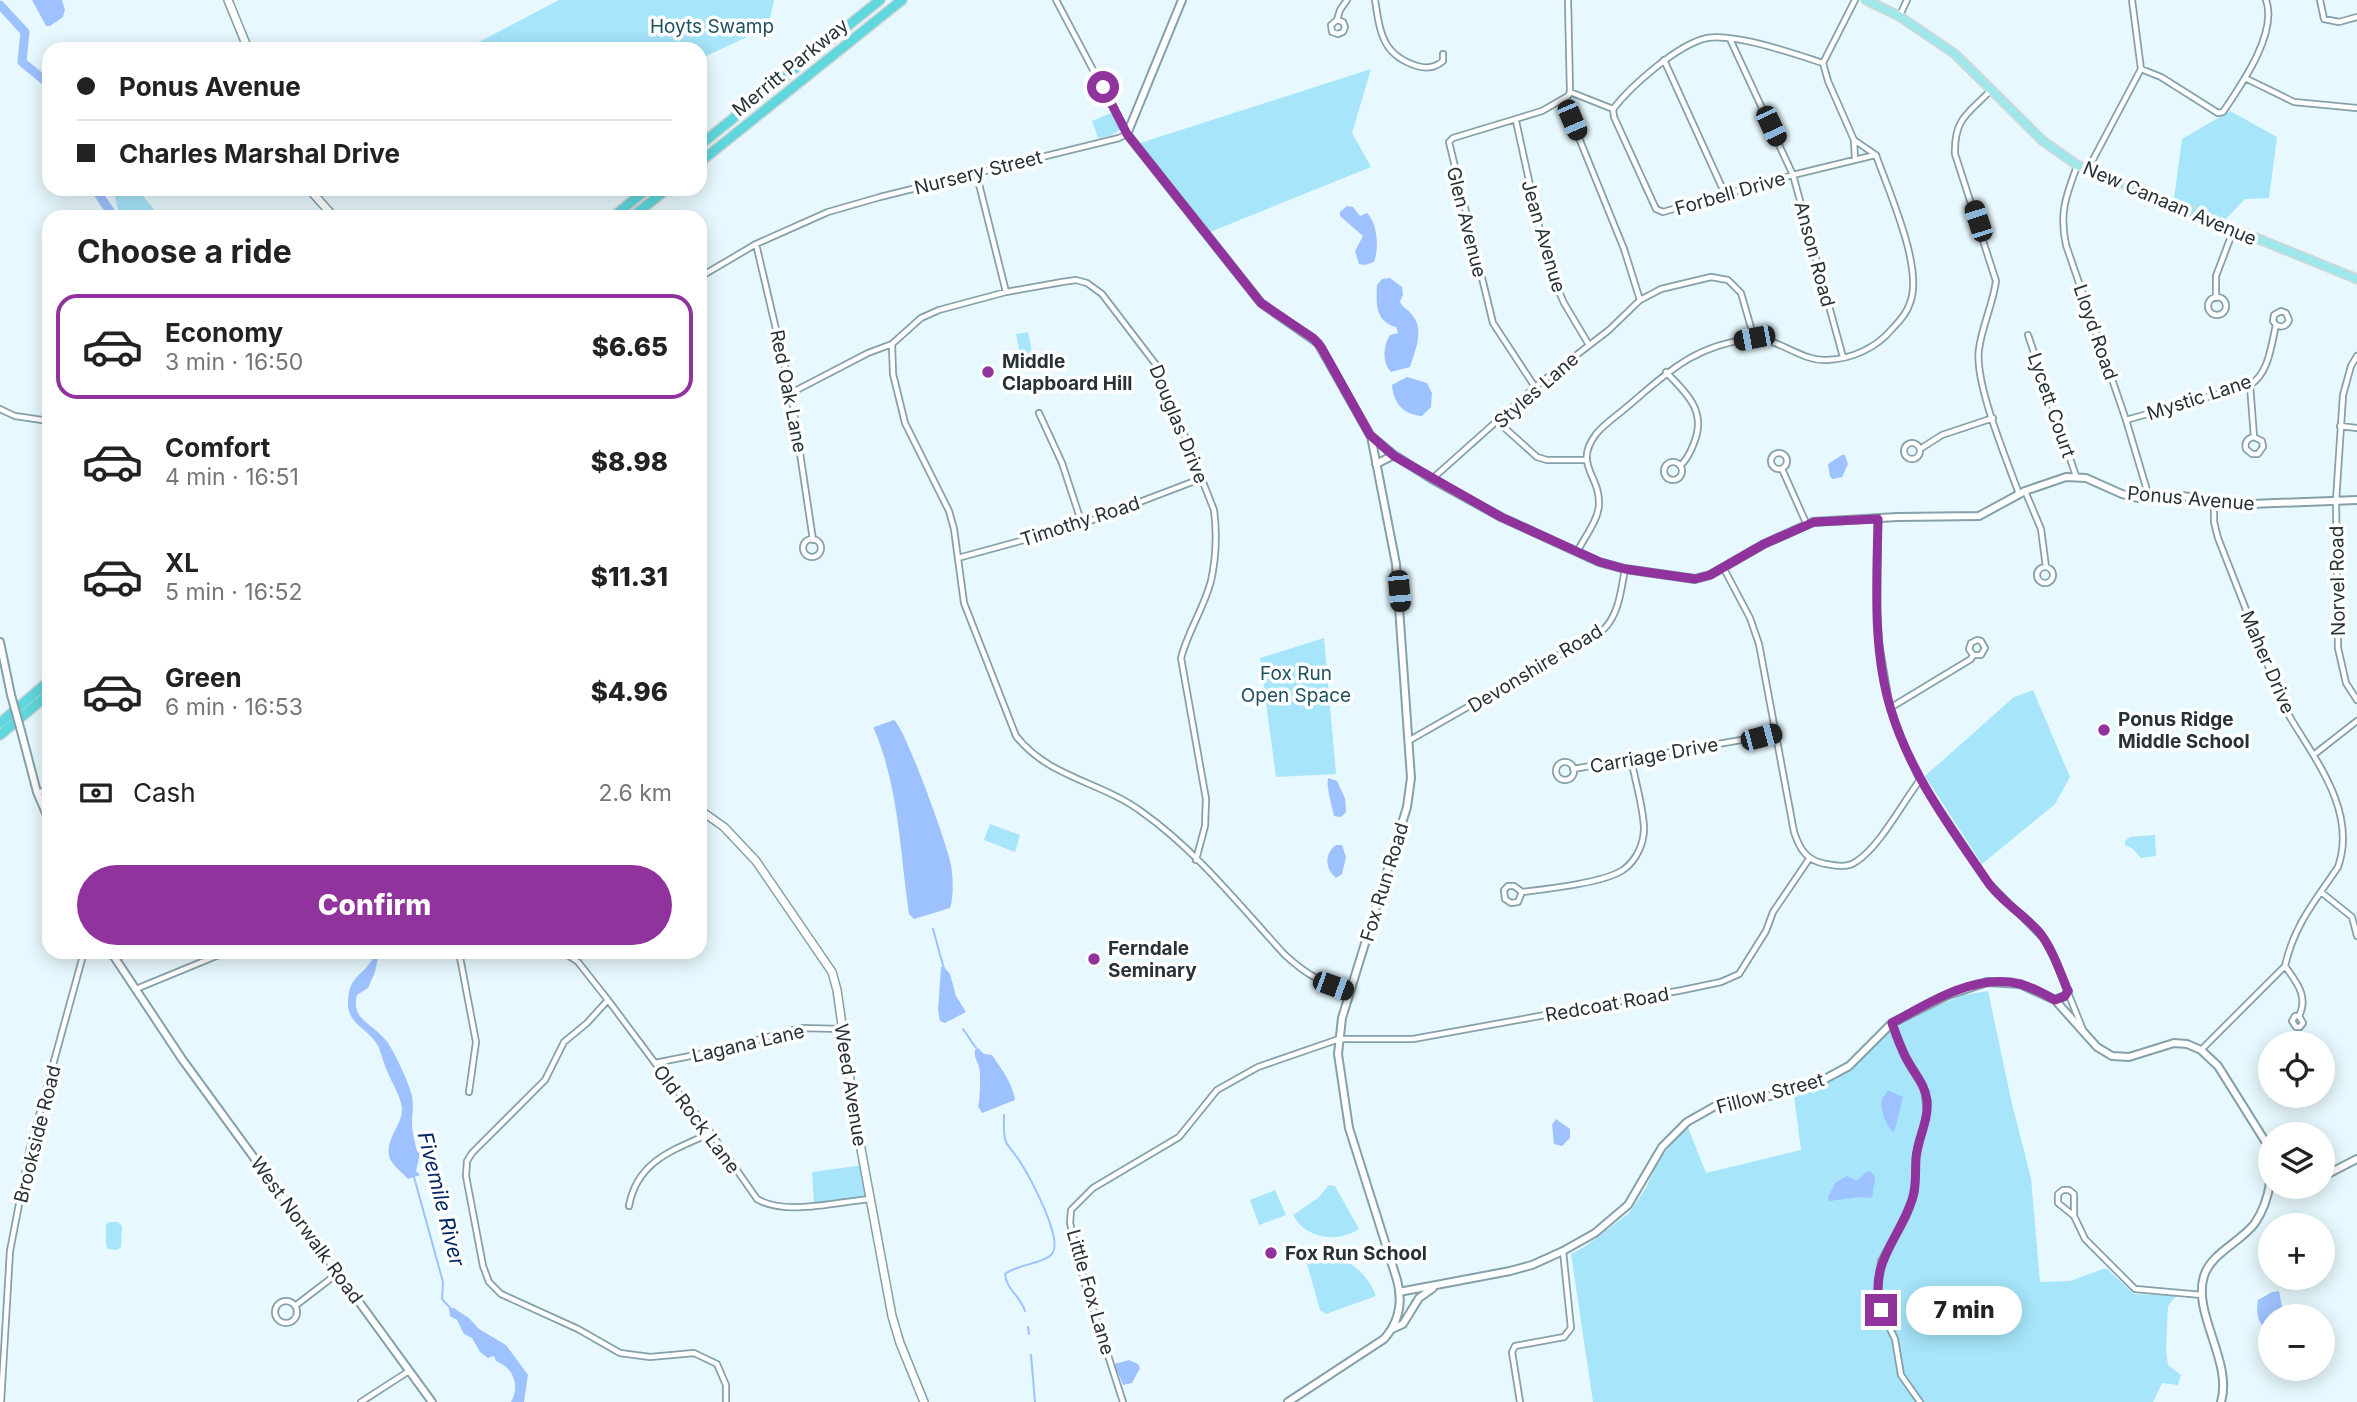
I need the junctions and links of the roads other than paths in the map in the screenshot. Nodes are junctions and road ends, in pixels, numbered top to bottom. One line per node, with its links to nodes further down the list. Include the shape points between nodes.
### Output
1 (228, 0): 19 (main road)
2 (880, 0): 32 (highway, Merritt Parkway)
3 (902, 0): 35 (highway, Merritt Parkway)
4 (1055, 0): 31 (street)
5 (1182, 0): 31 (street)
6 (1347, 0): 17 (street)
7 (1375, 0): 20 (street, via 1384,41 1392,54 1424,68 1437,66)
8 (1568, 0): 26 (street)
9 (1855, 0): 22 (street)
10 (1866, 0): 15 (main road, New Canaan Avenue)
11 (1908, 0): 15 (street)
12 (2132, 0): 23 (street)
13 (2266, 0): 24 (street, via 2268,27)
14 (2320, 0): 16 (street, via 2324,19 2339,22)
15 (1899, 16): 25 (main road, New Canaan Avenue, via 1955,54)
16 (2357, 17)
17 (1337, 20)
18 (1730, 39): 21 (street, via 1706,38); 22 (street); 40 (street, Anson Road)
19 (245, 42)
20 (1443, 54)
21 (1664, 60): 29 (street); 41 (street)
22 (1823, 63): 33 (street)
23 (2141, 69): 24 (street, via 2218,113); 38 (street)
24 (2245, 78): 28 (street, via 2294,102)
25 (1992, 89): 37 (main road, New Canaan Avenue, via 2043,141); 68 (street, via 1958,125 1955,154 1996,281 1978,362)
26 (1570, 92): 27 (street, Glen Avenue); 29 (street)
27 (1563, 101): 30 (street, Glen Avenue); 54 (street)
28 (2357, 108)
29 (1613, 109): 41 (street, Forbell Drive, via 1656,209 1663,212)
30 (1516, 121): 59 (street, Jean Avenue, via 1557,287); 64 (street, Glen Avenue, via 1449,142 1493,323)
31 (1127, 134): 39 (street, Nursery Street); 74 (street, via 1261,303 1321,347)
32 (707, 139)
33 (1854, 140): 34 (street); 36 (street)
34 (1876, 155): 36 (street, Forbell Drive); 61 (street, via 1909,251 1911,302 1884,339 1866,351)
35 (707, 156)
36 (1855, 159): 40 (street, Forbell Drive)
37 (2077, 165): 38 (main road, New Canaan Avenue); 70 (street, Lloyd Road, via 2063,206 2062,225)
38 (2088, 169): 48 (main road, New Canaan Avenue)
39 (976, 172): 49 (street, Nursery Street, via 828,212); 52 (street)
40 (1793, 175): 41 (street, Forbell Drive); 61 (street, Anson Road)
41 (1725, 194)
42 (315, 196): 45 (main road)
43 (638, 196): 46 (highway)
44 (658, 196): 47 (highway)
45 (328, 210)
46 (622, 210)
47 (641, 210)
48 (2233, 230): 51 (main road, New Canaan Avenue); 53 (street, via 2216,276)
49 (756, 244): 50 (street, Nursery Street); 65 (street, Red Oak Lane)
50 (707, 273)
51 (2357, 279)
52 (1006, 292): 58 (street, Douglas Drive, via 921,318); 83 (street, Douglas Drive, via 1076,280 1102,294 1157,366)
53 (2216, 298)
54 (1640, 300): 57 (street, Styles Lane, via 1661,289 1721,277 1741,293); 59 (street, Styles Lane)
55 (2276, 325): 63 (street, Mystic Lane, via 2262,374)
56 (2028, 335): 82 (street, Lycett Court)
57 (1754, 338): 61 (street, via 1809,358); 62 (street, via 1700,353)
58 (892, 344): 65 (street, Douglas Drive); 95 (street, via 893,374 905,423 949,511)
59 (1589, 345): 64 (street, Styles Lane)
60 (2357, 356): 72 (street, Norvel Road, via 2343,395)
61 (1843, 357)
62 (1666, 372): 78 (street, via 1597,433); 80 (street, via 1699,416 1700,429)
63 (2250, 385): 70 (street, Mystic Lane); 75 (street)
64 (1535, 387): 71 (street, Styles Lane)
65 (791, 393): 93 (street, Red Oak Lane)
66 (0, 409): 69 (street)
67 (1039, 413): 91 (street)
68 (1993, 418): 76 (street, via 1942,435); 85 (street)
69 (42, 420)
70 (2126, 420): 86 (street, Lloyd Road)
71 (1498, 422): 78 (street, via 1537,457); 84 (street, Styles Lane)
72 (2340, 426): 73 (street); 88 (street, Norvel Road)
73 (2357, 428)
74 (1370, 435): 77 (street); 79 (street, Fox Run Road)
75 (2254, 437): 75 (street, via 2245,446 2255,454 2263,447)
76 (1920, 449)
77 (1394, 456): 79 (street); 84 (street)
78 (1586, 460): 94 (street, via 1600,505)
79 (1376, 464): 110 (street, Fox Run Road, via 1396,564)
80 (1680, 467)
81 (1782, 469): 92 (street)
82 (2076, 476): 85 (street); 86 (street, Ponus Avenue, via 2131,497)
83 (1200, 479): 91 (street, Timothy Road); 122 (street, Douglas Drive, via 1214,510 1215,551 1211,581 1181,657 1206,799)
84 (1433, 480): 94 (street)
85 (2022, 492): 90 (street, via 1979,516); 97 (street, via 2041,529)
86 (2149, 498): 87 (street, Ponus Avenue)
87 (2214, 499): 88 (street, Ponus Avenue, via 2251,504); 111 (street, Maher Drive, via 2218,538 2279,694)
88 (2336, 500): 89 (street, Ponus Avenue); 104 (street, Norvel Road, via 2338,648 2346,683)
89 (2357, 500)
90 (1878, 519): 92 (street); 105 (street, via 1879,632)
91 (1082, 524): 95 (street, Timothy Road)
92 (1807, 525): 96 (street)
93 (813, 540)
94 (1577, 553): 98 (street)
95 (958, 558): 122 (street, via 964,603 1016,736 1045,764 1113,793 1142,811)
96 (1723, 567): 98 (street, via 1695,579); 108 (street, via 1759,644)
97 (2046, 567)
98 (1625, 569): 110 (street, Devonshire Road, via 1615,612 1604,629)
99 (0, 642): 101 (street)
100 (1973, 655): 105 (street)
101 (4, 685): 115 (street, bridge, via 11,695)
102 (42, 687): 107 (highway)
103 (42, 700): 109 (highway)
104 (2357, 700)
105 (1890, 708): 114 (street)
106 (2357, 721): 111 (street)
107 (0, 723)
108 (1776, 734): 112 (street, Carriage Drive); 121 (street, via 1794,832)
109 (0, 735)
110 (1410, 740): 134 (street, Fox Run Road, via 1407,807)
111 (2316, 753): 117 (street, Maher Drive)
112 (1630, 758): 113 (street, Carriage Drive); 123 (street, via 1644,827 1639,852 1622,870 1601,878)
113 (1573, 769): 113 (street, Carriage Drive, via 1563,762 1556,771 1565,780)
114 (1920, 780): 121 (street, via 1857,862 1842,867); 133 (street, via 1988,882 2044,939)
115 (37, 792): 116 (street); 118 (street)
116 (42, 792)
117 (2340, 793)
118 (42, 804)
119 (707, 815): 139 (main road, Weed Avenue, via 756,861 827,962 835,981)
120 (2348, 818): 124 (street, via 2342,861)
121 (1810, 859): 141 (street, Redcoat Road, via 1773,912 1739,974 1721,982 1413,1039)
122 (1196, 860): 134 (street, via 1302,970)
123 (1522, 892): 123 (street, via 1507,886 1505,899 1518,902)
124 (2321, 892): 125 (street, via 2352,917); 131 (street, via 2295,931)
125 (2357, 936)
126 (82, 959): 163 (street, Brookside Road, via 29,1153 10,1251)
127 (116, 959): 132 (street, West Norwalk Road)
128 (209, 959): 132 (street)
129 (460, 959): 144 (street, via 476,1042)
130 (573, 959): 135 (street, Old Rock Lane)
131 (2285, 966): 137 (street, via 2300,986 2303,1008); 142 (street)
132 (136, 989): 154 (street, West Norwalk Road)
133 (2068, 991): 136 (street); 140 (street)
134 (1350, 992): 141 (street, Fox Run Road)
135 (608, 1000): 143 (street, Old Rock Lane); 166 (street, via 564,1042 545,1080 467,1161 483,1266 489,1282 501,1294 620,1353 650,1357 694,1353 717,1364 726,1385)
136 (2055, 1000): 138 (street, Fillow Street, via 2020,984 1987,982 1948,995); 140 (street, Fillow Street)
137 (2299, 1016)
138 (1892, 1023): 153 (street, Fillow Street, via 1849,1066 1823,1080 1770,1096 1732,1100 1687,1122 1662,1147 1628,1205 1595,1233); 171 (street, via 1924,1088 1927,1112 1916,1155 1915,1191 1881,1261 1878,1293 1895,1339 1901,1375)
139 (842, 1030): 143 (street, Lagana Lane, via 800,1028); 149 (main road, Weed Avenue)
140 (2083, 1031): 142 (street, Fillow Street, via 2102,1051 2118,1057 2174,1043)
141 (1339, 1039): 156 (street, Fox Run Road, via 1349,1128); 168 (street, Little Fox Lane, via 1229,1082 1178,1138 1093,1188 1071,1210 1085,1284)
142 (2201, 1050): 145 (street, via 2218,1066)
143 (655, 1063): 146 (street, Old Rock Lane)
144 (469, 1093)
145 (2258, 1130)
146 (712, 1133): 149 (street, Old Rock Lane, via 748,1189 765,1204 787,1208); 151 (street, via 652,1163 632,1187)
147 (2357, 1159): 148 (street)
148 (2335, 1170)
149 (870, 1199): 167 (main road, Weed Avenue, via 894,1327)
150 (2267, 1199): 157 (street, via 2255,1223 2210,1265)
151 (629, 1206)
152 (2074, 1216): 152 (street, via 2074,1194 2063,1190 2058,1203); 157 (street, via 2085,1239 2135,1289)
153 (1563, 1251): 155 (street, Fillow Street, via 1526,1267); 170 (street, via 1571,1328 1564,1337 1515,1346 1512,1353)
154 (338, 1273): 158 (street); 162 (street, West Norwalk Road)
155 (1434, 1286): 156 (street, Fillow Street); 160 (street)
156 (1399, 1292): 159 (street)
157 (2202, 1295): 172 (street, via 2222,1374)
158 (295, 1306): 158 (street, via 280,1303 275,1312 278,1319 291,1321 296,1316)
159 (1399, 1308): 160 (street); 161 (street)
160 (1413, 1308): 161 (street, via 1403,1324)
161 (1392, 1329): 169 (street, via 1374,1346)
162 (409, 1371): 164 (street); 165 (street, West Norwalk Road)
163 (1, 1402)
164 (361, 1402)
165 (432, 1402)
166 (726, 1402)
167 (924, 1402)
168 (1123, 1402)
169 (1288, 1402)
170 (1520, 1402)
171 (1920, 1402)
172 (2221, 1402)

